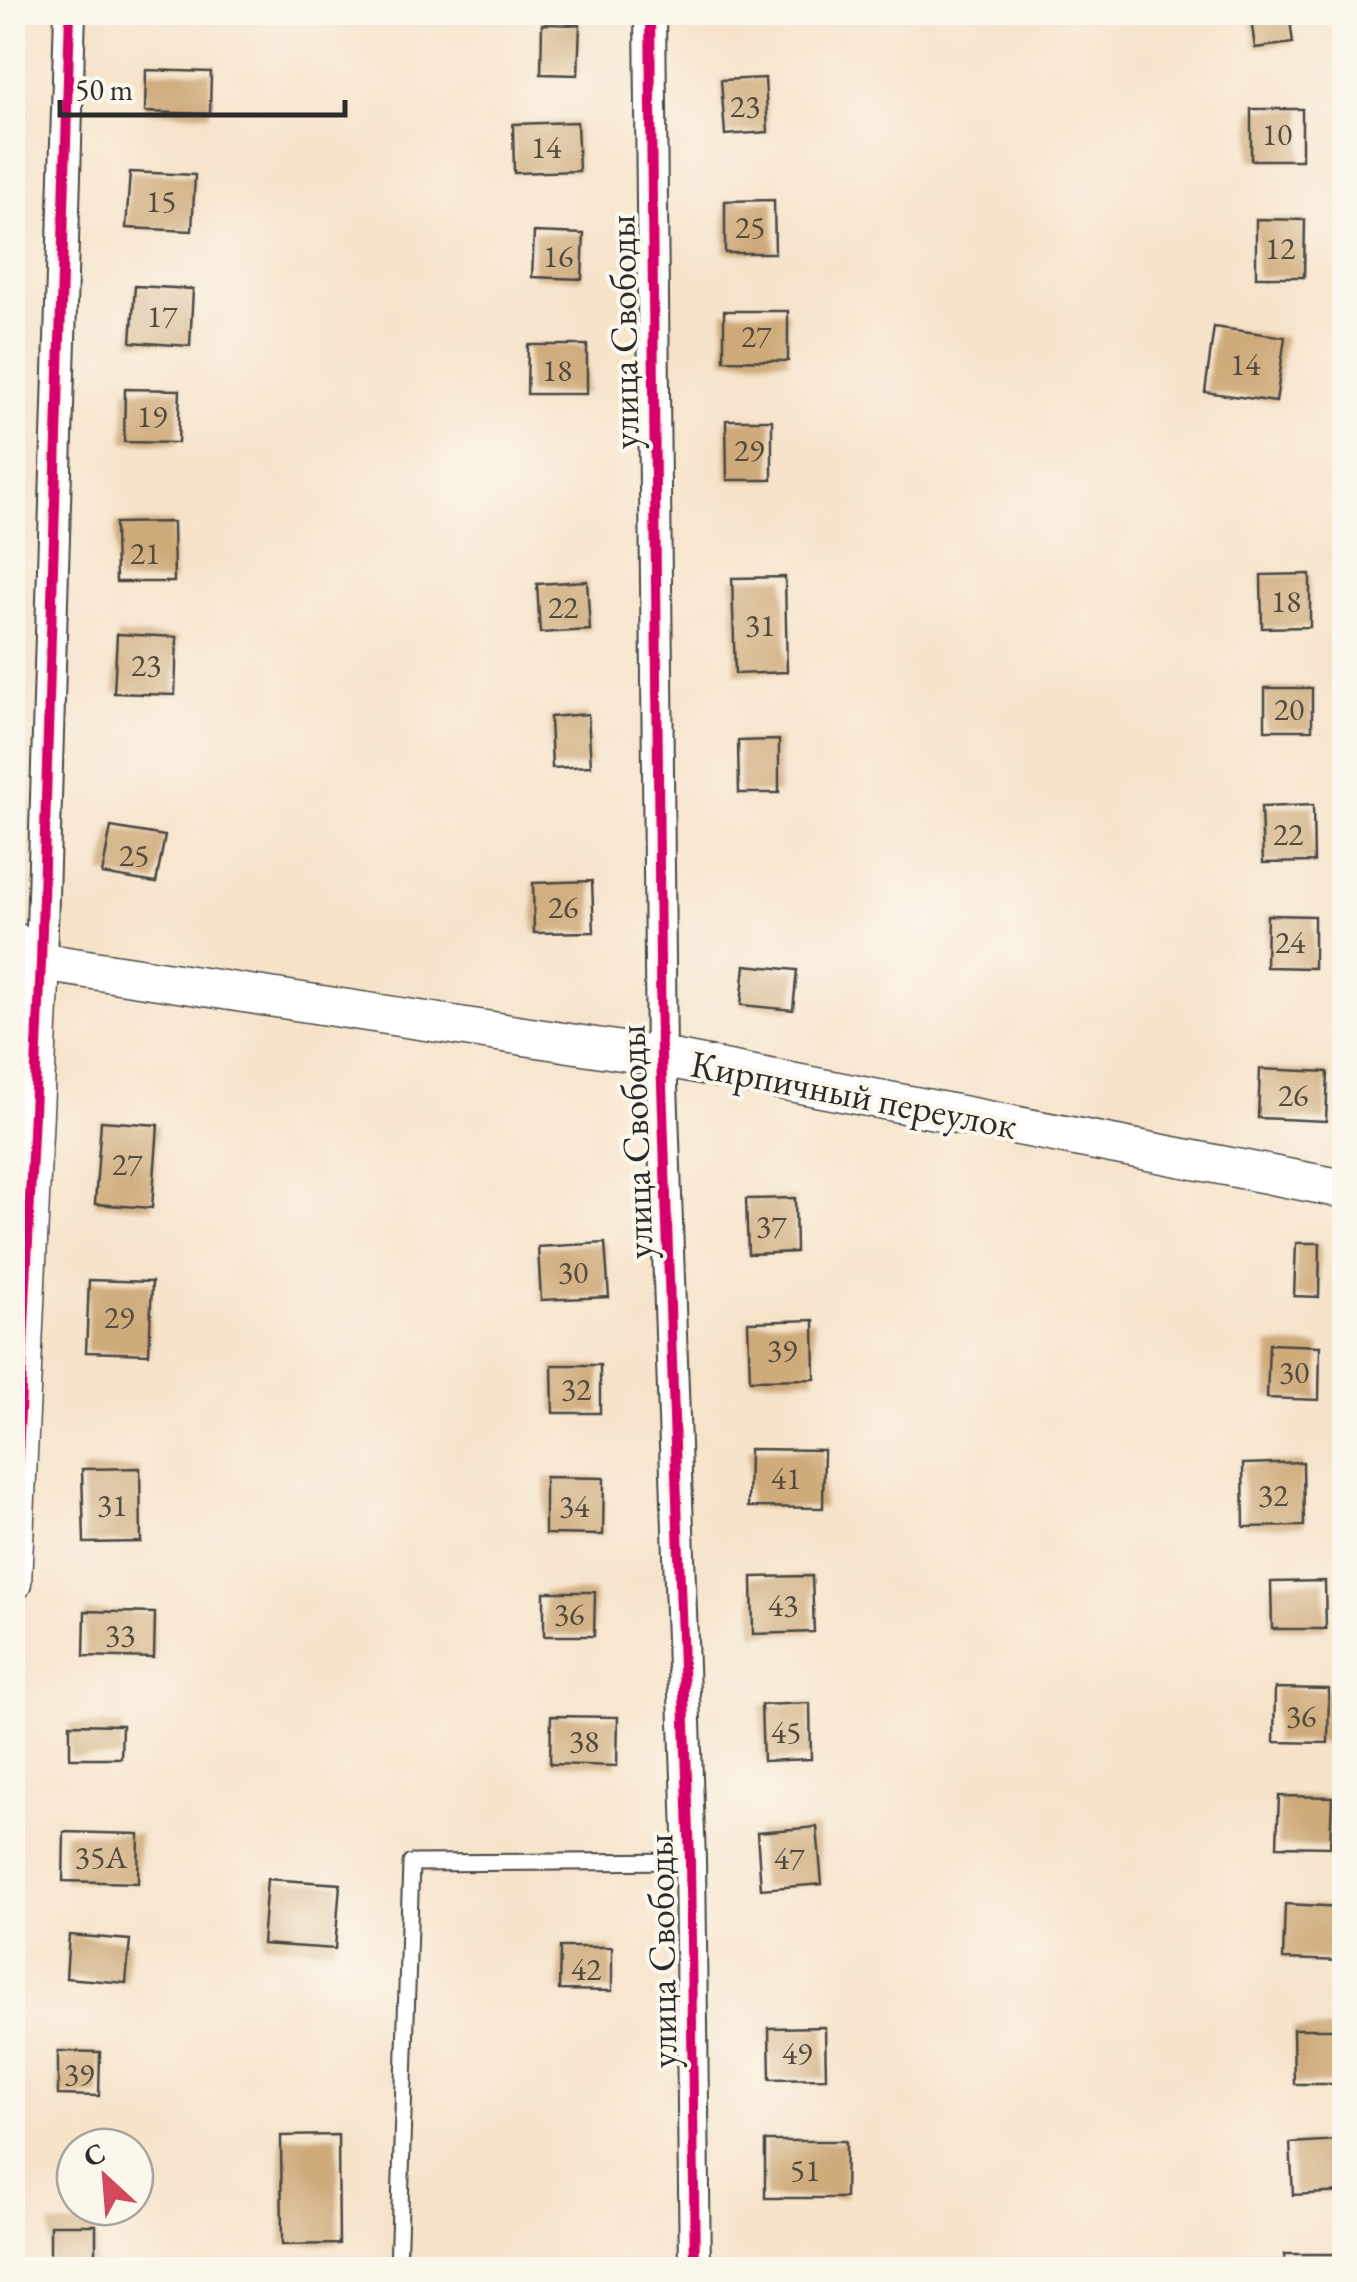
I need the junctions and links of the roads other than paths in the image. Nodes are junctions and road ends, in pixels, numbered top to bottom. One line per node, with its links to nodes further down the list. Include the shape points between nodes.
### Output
1 (70, 12): 3 (street)
2 (650, 12): 4 (street, улица Свободы)
3 (27, 951): 4 (street, Кирпичный переулок); 6 (street)
4 (661, 1057): 5 (street, Кирпичный переулок); 7 (street, улица Свободы)
5 (1344, 1189)
6 (12, 1584)
7 (690, 1861): 8 (lane, via 410,1863); 9 (street, улица Свободы)
8 (398, 2270)
9 (695, 2270)

